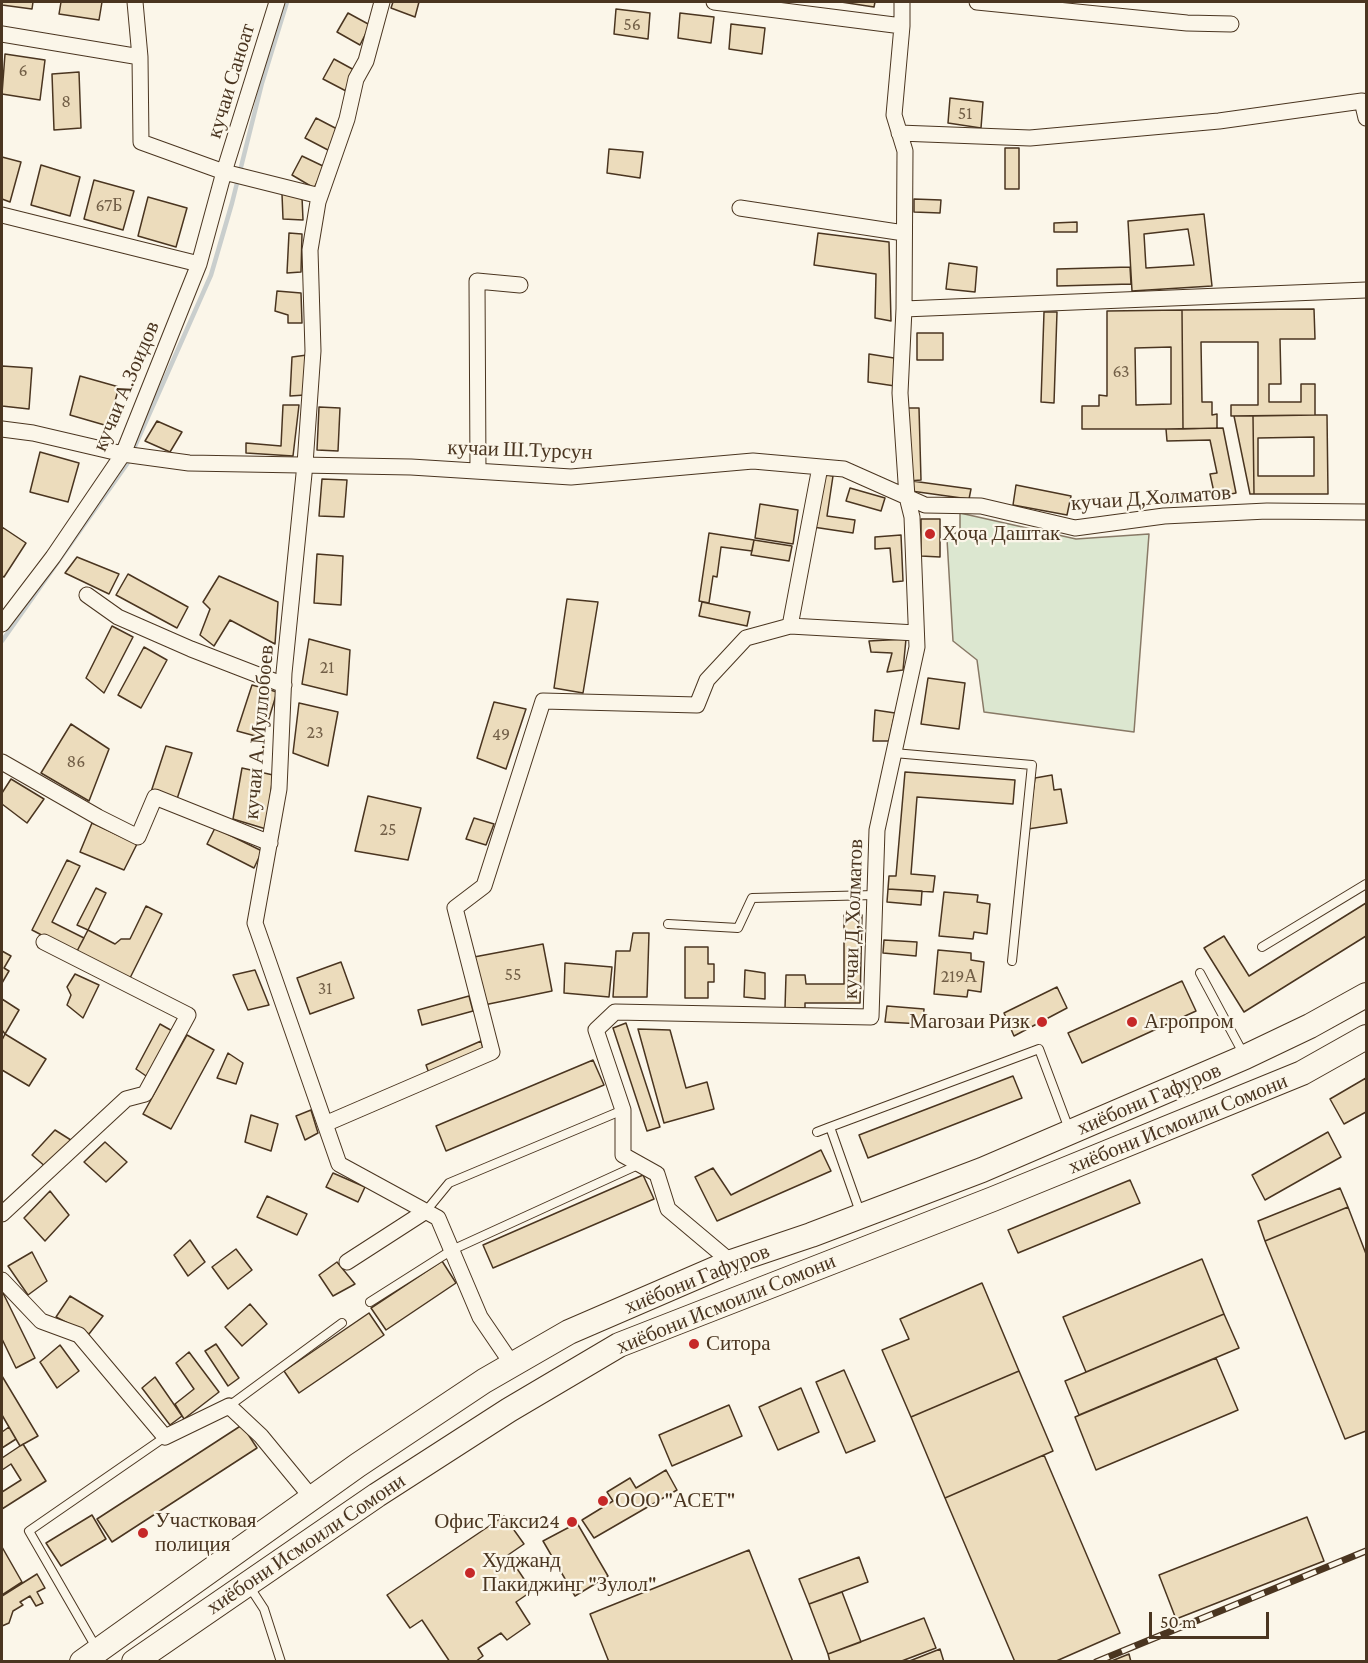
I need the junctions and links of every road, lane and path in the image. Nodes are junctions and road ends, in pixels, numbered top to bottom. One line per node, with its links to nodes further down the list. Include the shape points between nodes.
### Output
1 (135, 2): 10 (street)
2 (277, 2): 13 (street, кучаи Саноат)
3 (382, 2): 14 (street, кучаи А.Муллобоев)
4 (714, 2): 8 (street)
5 (902, 2): 8 (street, кучаи Д,Холматов)
6 (977, 2): 7 (street)
7 (1231, 24)
8 (902, 26): 12 (street, кучаи Д,Холматов, via 894,115)
9 (2, 34): 10 (street)
10 (140, 57): 13 (street, via 141,142)
11 (1366, 118): 12 (street, via 1362,101 1219,121 1030,138)
12 (899, 133): 17 (street, кучаи Д,Холматов, via 905,151)
13 (234, 175): 14 (street); 18 (street, кучаи А.Зоидов)
14 (320, 196): 24 (street, кучаи А.Муллобоев, via 310,250 314,351)
15 (741, 208): 17 (street)
16 (2, 215): 18 (street)
17 (904, 233): 21 (street, кучаи Д,Холматов)
18 (199, 264): 23 (street, кучаи А.Зоидов)
19 (520, 285): 26 (street, via 477,281)
20 (1366, 290): 21 (street)
21 (904, 309): 27 (street, кучаи Д,Холматов, via 900,393)
22 (2, 429): 23 (street, кучаи Ш.Турсун)
23 (129, 455): 24 (street, кучаи Ш.Турсун, via 189,463); 30 (street, кучаи А.Зоидов)
24 (305, 464): 26 (street, кучаи Ш.Турсун); 33 (street, кучаи А.Муллобоев)
25 (820, 467): 26 (street, кучаи Ш.Турсун, via 753,461 571,477); 27 (street, кучаи Ш.Турсун, via 844,469); 31 (street)
26 (478, 471)
27 (907, 497): 28 (street, кучаи Д,Холматов, via 925,506 981,506 1075,528 1164,516); 32 (street, кучаи Д,Холматов, via 912,517)
28 (1366, 512)
29 (87, 595): 33 (street, via 118,617)
30 (2, 624)
31 (790, 627): 32 (street); 48 (street, via 747,638 707,680 697,705 543,701 484,886 455,908 492,1052)
32 (916, 633): 34 (street, кучаи Д,Холматов, via 917,647)
33 (284, 685): 36 (street, кучаи А.Муллобоев, via 279,789)
34 (894, 753): 38 (street, кучаи Д,Холматов, via 877,830); 42 (lane, via 1032,765)
35 (2, 762): 36 (street, via 138,837 155,797)
36 (270, 843): 48 (street, кучаи А.Муллобоев, via 255,923)
37 (1366, 884): 41 (lane)
38 (875, 895): 39 (lane, via 752,898 738,928); 47 (street, кучаи Д,Холматов, via 871,1017 615,1012 596,1030)
39 (668, 924)
40 (44, 942): 55 (street, via 188,1015 145,1094 126,1099)
41 (1262, 947)
42 (1012, 961)
43 (1200, 973): 46 (lane)
44 (1366, 995): 46 (highway, хиёбони Гафуров)
45 (1366, 1037): 54 (highway, хиёбони Исмоили Сомони, via 1302,1073)
46 (1245, 1057): 51 (highway, хиёбони Гафуров)
47 (623, 1110): 52 (street, via 623,1155); 56 (lane, via 449,1183)
48 (325, 1124): 56 (street, кучаи А.Муллобоев, via 339,1164)
49 (830, 1126): 50 (lane); 51 (lane, via 1039,1049); 57 (lane)
50 (817, 1132)
51 (1071, 1133): 53 (highway, хиёбони Гафуров)
52 (640, 1164): 58 (lane); 60 (street, via 657,1174 668,1209)
53 (982, 1170): 54 (highway); 57 (highway, хиёбони Гафуров)
54 (993, 1199): 68 (highway, хиёбони Исмоили Сомони, via 619,1345)
55 (2, 1214)
56 (432, 1215): 58 (street); 59 (street)
57 (861, 1216): 60 (highway, хиёбони Гафуров)
58 (452, 1250): 62 (lane); 64 (street, via 480,1317)
59 (347, 1262)
60 (730, 1262): 64 (highway, хиёбони Гафуров, via 568,1332)
61 (2, 1280): 66 (street, via 41,1321 79,1335)
62 (370, 1302)
63 (342, 1323): 65 (lane)
64 (512, 1364): 67 (highway, хиёбони Гафуров)
65 (229, 1406): 66 (street); 69 (street, via 261,1436)
66 (165, 1437): 71 (lane, via 29,1531)
67 (358, 1465): 68 (highway); 69 (highway, хиёбони Гафуров)
68 (377, 1495): 70 (highway, хиёбони Исмоили Сомони)
69 (312, 1498): 71 (highway, хиёбони Гафуров)
70 (247, 1583): 72 (highway, хиёбони Исмоили Сомони); 73 (lane, via 264,1609)
71 (90, 1656)
72 (134, 1662)
73 (280, 1662)

